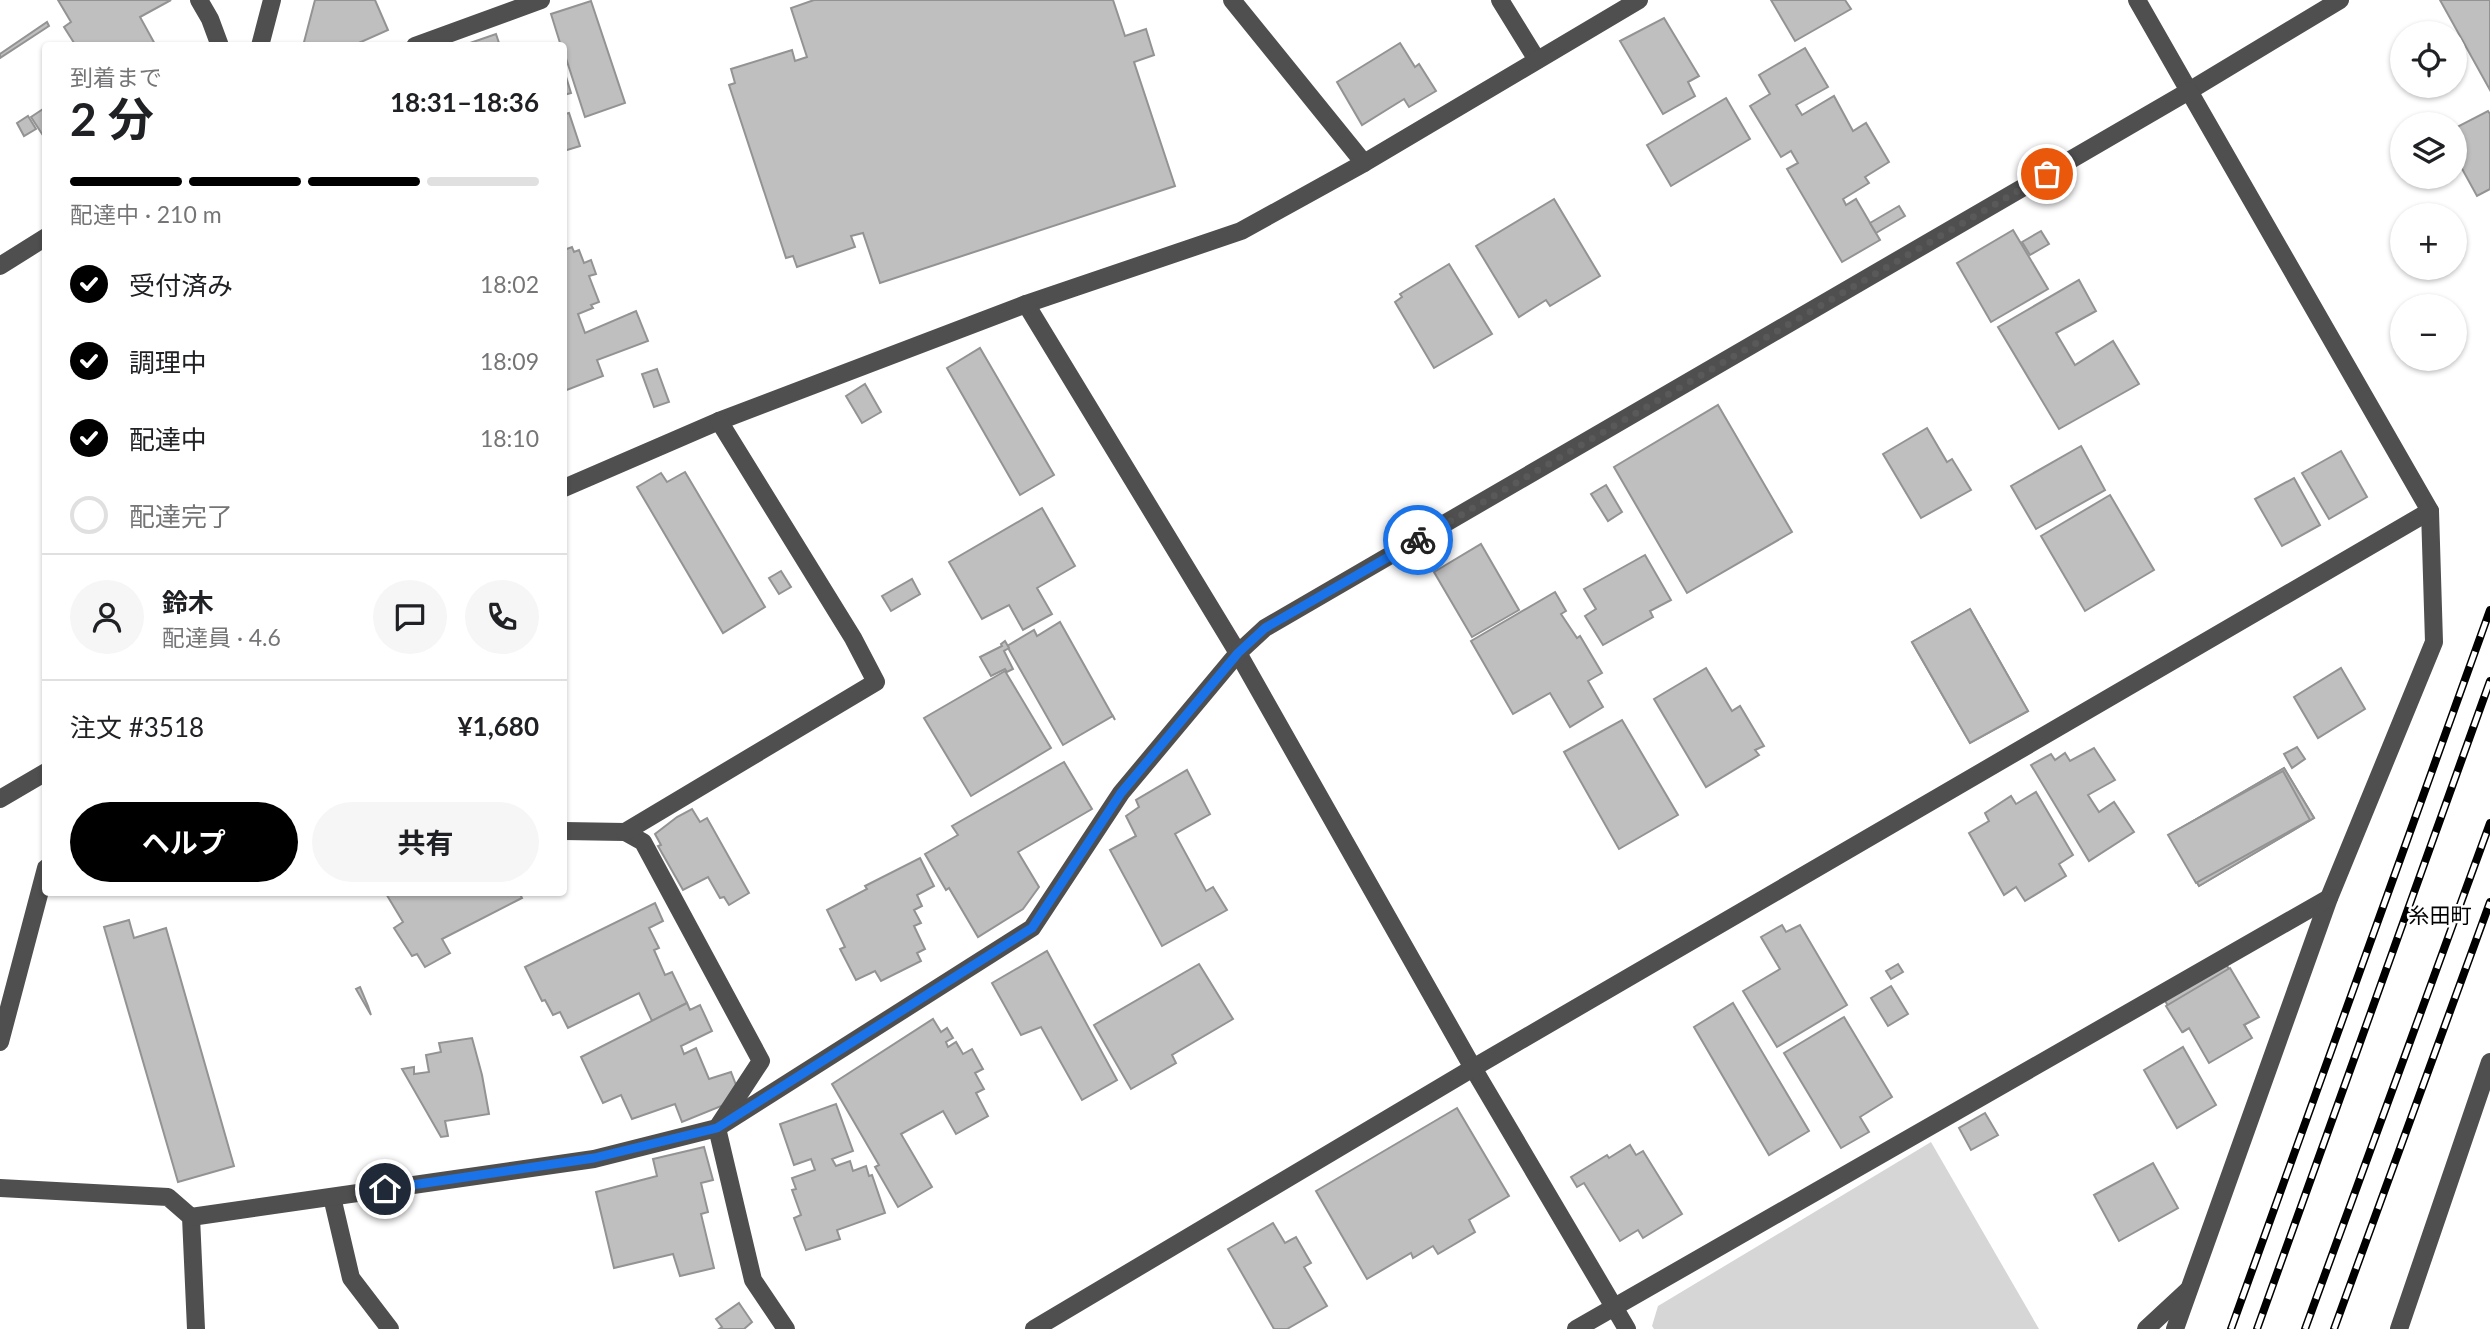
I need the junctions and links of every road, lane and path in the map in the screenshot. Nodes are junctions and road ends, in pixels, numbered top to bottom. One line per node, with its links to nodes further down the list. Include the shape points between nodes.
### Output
1 (199, 0): 9 (street)
2 (272, 0): 10 (street)
3 (541, 0): 11 (street)
4 (1233, 0): 14 (street)
5 (1500, 0): 12 (street)
6 (1639, 0): 12 (street)
7 (2137, 0): 13 (street)
8 (2340, 0): 13 (street)
9 (219, 42)
10 (261, 42)
11 (426, 42)
12 (1537, 60): 14 (street)
13 (2189, 91): 20 (street); 21 (street, via 1265,628)
14 (1364, 163): 17 (street, via 1241,231)
15 (42, 240): 16 (street)
16 (0, 266)
17 (1026, 304): 18 (street); 21 (street)
18 (719, 421): 19 (street); 25 (street, via 876,682)
19 (567, 487)
20 (2430, 511): 27 (street, via 2434,642); 30 (street)
21 (1238, 653): 30 (street); 32 (street, via 1121,793 1032,928)
22 (42, 774): 23 (street)
23 (0, 799)
24 (567, 831): 25 (street)
25 (625, 832): 32 (street, via 643,842 761,1061)
26 (42, 883): 28 (street)
27 (2329, 898): 36 (street); 37 (street)
28 (0, 1042)
29 (2490, 1062): 31 (street)
30 (1473, 1068): 37 (street); 41 (street)
31 (2485, 1089): 46 (street)
32 (717, 1128): 34 (street, via 594,1158); 40 (street, via 752,1280)
33 (0, 1188): 35 (street, via 168,1197)
34 (332, 1196): 35 (street); 39 (street, via 351,1278)
35 (191, 1217): 38 (street)
36 (2188, 1290): 44 (street); 45 (street)
37 (1614, 1306): 42 (street); 43 (street)
38 (196, 1329)
39 (390, 1329)
40 (786, 1329)
41 (1034, 1329)
42 (1576, 1329)
43 (1627, 1329)
44 (2146, 1329)
45 (2175, 1329)
46 (2399, 1329)

